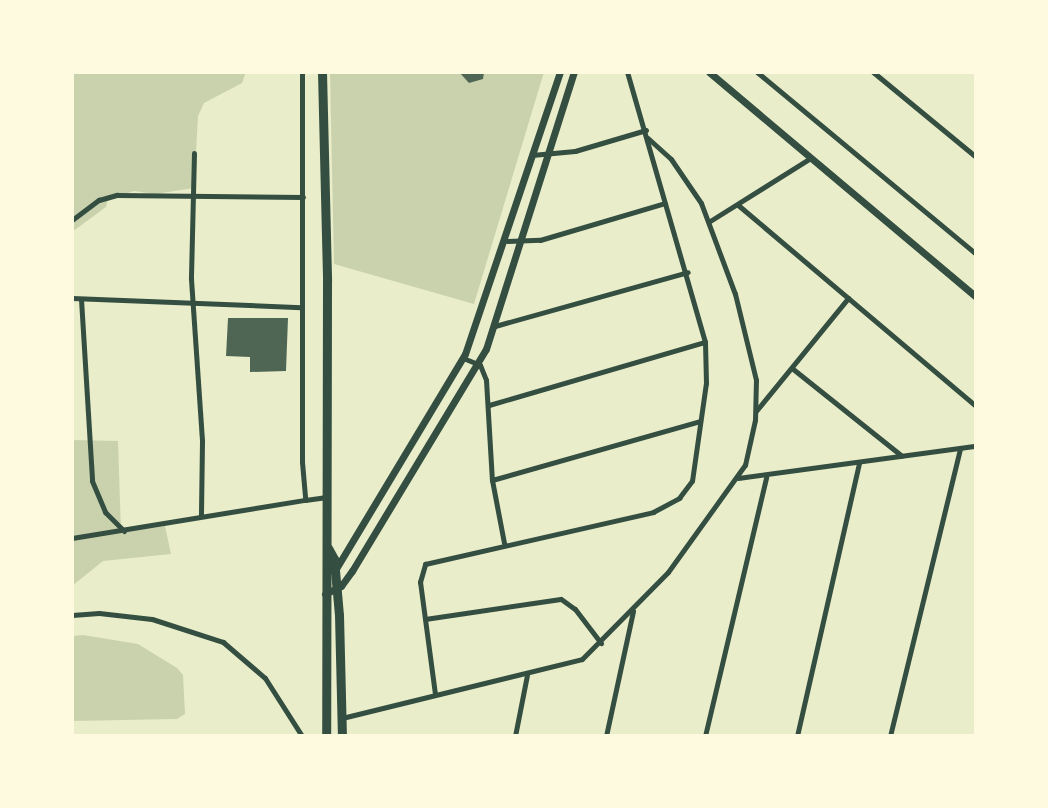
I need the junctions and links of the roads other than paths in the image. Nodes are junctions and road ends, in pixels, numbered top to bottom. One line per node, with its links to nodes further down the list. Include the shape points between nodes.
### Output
1 (302, 72): 19 (street)
2 (321, 72): 50 (main road)
3 (560, 72): 12 (street)
4 (574, 72): 13 (street)
5 (626, 72): 9 (street)
6 (709, 72): 16 (street)
7 (757, 72): 26 (street)
8 (873, 72): 14 (street)
9 (646, 130): 10 (street); 13 (street)
10 (648, 138): 15 (street); 17 (street)
11 (194, 153): 18 (street)
12 (532, 155): 13 (street); 24 (street)
13 (548, 156): 25 (street)
14 (976, 157)
15 (671, 159): 17 (street); 23 (street)
16 (809, 159): 21 (street); 28 (street)
17 (655, 165): 20 (street)
18 (193, 196): 19 (street); 22 (street, via 117,195); 32 (street)
19 (303, 197): 33 (street)
20 (665, 203): 25 (street); 27 (street)
21 (738, 205): 23 (street); 29 (street)
22 (72, 220)
23 (710, 222): 41 (street, via 748,345 756,380)
24 (507, 241): 25 (street); 36 (street)
25 (521, 242): 34 (street)
26 (976, 254)
27 (688, 272): 34 (street); 35 (street)
28 (976, 297)
29 (848, 298): 38 (street); 40 (street)
30 (72, 299): 31 (street)
31 (81, 299): 32 (street); 53 (street, via 92,481 105,512)
32 (193, 304): 33 (street); 52 (street, via 202,441)
33 (301, 307): 51 (street)
34 (495, 326): 37 (street)
35 (705, 342): 39 (street); 42 (street)
36 (463, 358): 37 (street); 56 (street)
37 (477, 364): 39 (street, via 484,372); 57 (street)
38 (793, 369): 41 (street); 45 (street)
39 (489, 405): 49 (street)
40 (976, 406)
41 (756, 411): 48 (street)
42 (700, 421): 49 (street); 55 (street, via 695,470 687,491 667,506 640,516)
43 (976, 446): 44 (street)
44 (960, 448): 45 (street); 73 (street)
45 (902, 456): 46 (street)
46 (859, 461): 47 (street); 72 (street)
47 (766, 477): 48 (street); 71 (street)
48 (738, 478): 59 (street)
49 (492, 480): 55 (street)
50 (327, 497): 51 (street); 56 (main road)
51 (305, 500): 52 (street)
52 (201, 516): 53 (street)
53 (124, 531): 54 (street)
54 (72, 538)
55 (503, 543): 61 (street, via 425,564 420,582)
56 (330, 573): 57 (main road); 58 (main road)
57 (337, 589): 58 (street); 65 (main road)
58 (325, 594): 67 (main road)
59 (633, 611): 62 (street); 70 (street)
60 (72, 615): 66 (street, via 123,614 206,634 252,664 296,721)
61 (425, 619): 62 (street, via 561,599 575,609); 64 (street)
62 (601, 643): 63 (street, via 575,662)
63 (527, 675): 64 (street); 69 (street)
64 (435, 694): 65 (street)
65 (342, 718): 68 (main road)
66 (302, 736)
67 (326, 736)
68 (342, 736)
69 (515, 736)
70 (606, 736)
71 (705, 736)
72 (797, 736)
73 (890, 736)

